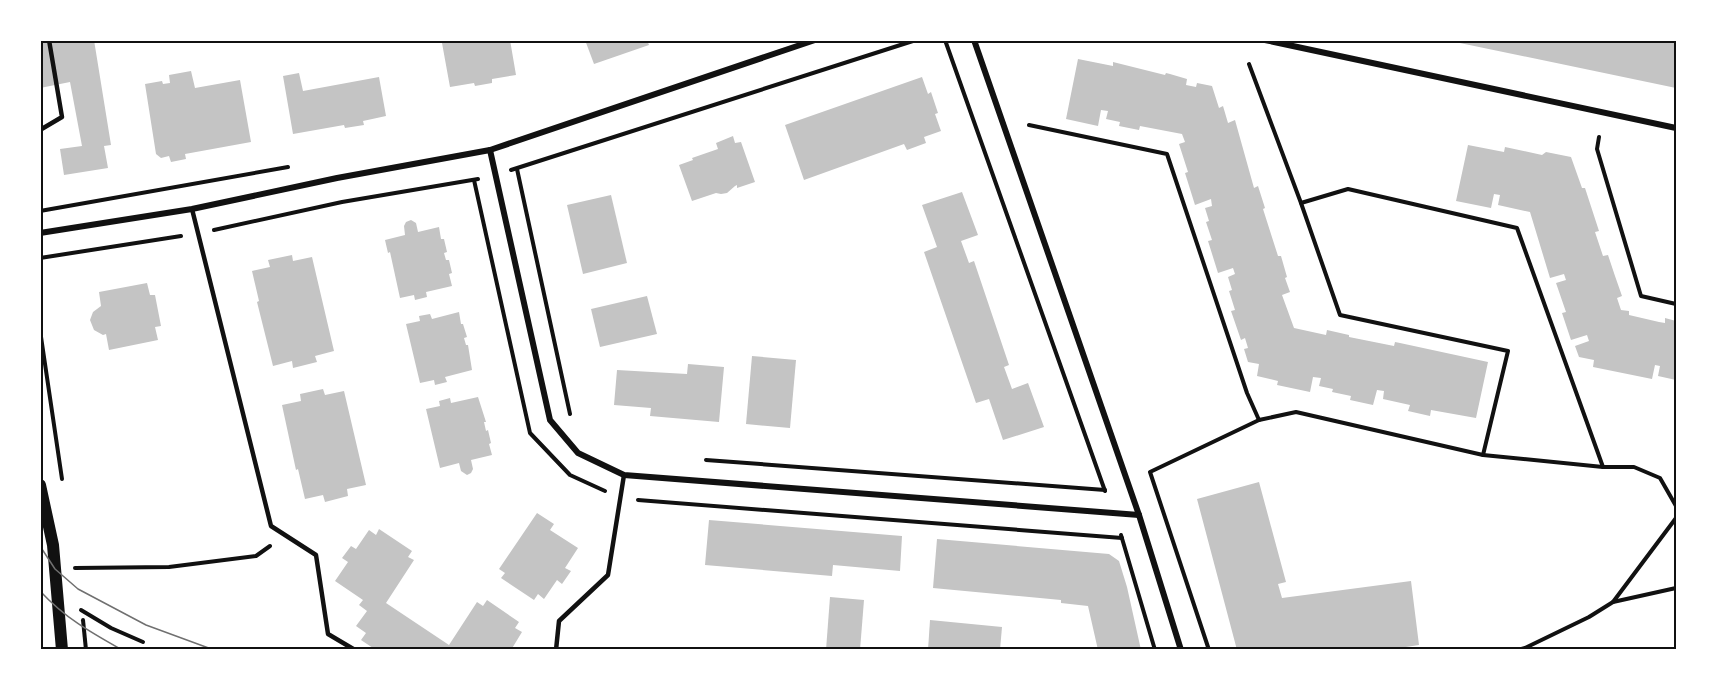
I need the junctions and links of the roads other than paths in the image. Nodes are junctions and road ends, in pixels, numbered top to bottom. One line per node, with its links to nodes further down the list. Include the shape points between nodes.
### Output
1 (49, 40): 6 (lane, via 62,117)
2 (815, 40): 7 (street)
3 (974, 40): 12 (street)
4 (1265, 40): 5 (street)
5 (1677, 128)
6 (40, 130)
7 (490, 150): 8 (street); 10 (street, via 550,420 578,453)
8 (192, 209): 9 (street); 14 (lane, via 271,526 316,555 328,634)
9 (40, 233)
10 (624, 475): 12 (street); 15 (lane, via 608,574 559,621)
11 (40, 485): 13 (main road, via 53,545)
12 (1139, 515): 16 (street)
13 (62, 650)
14 (355, 650)
15 (556, 650)
16 (1181, 650)

